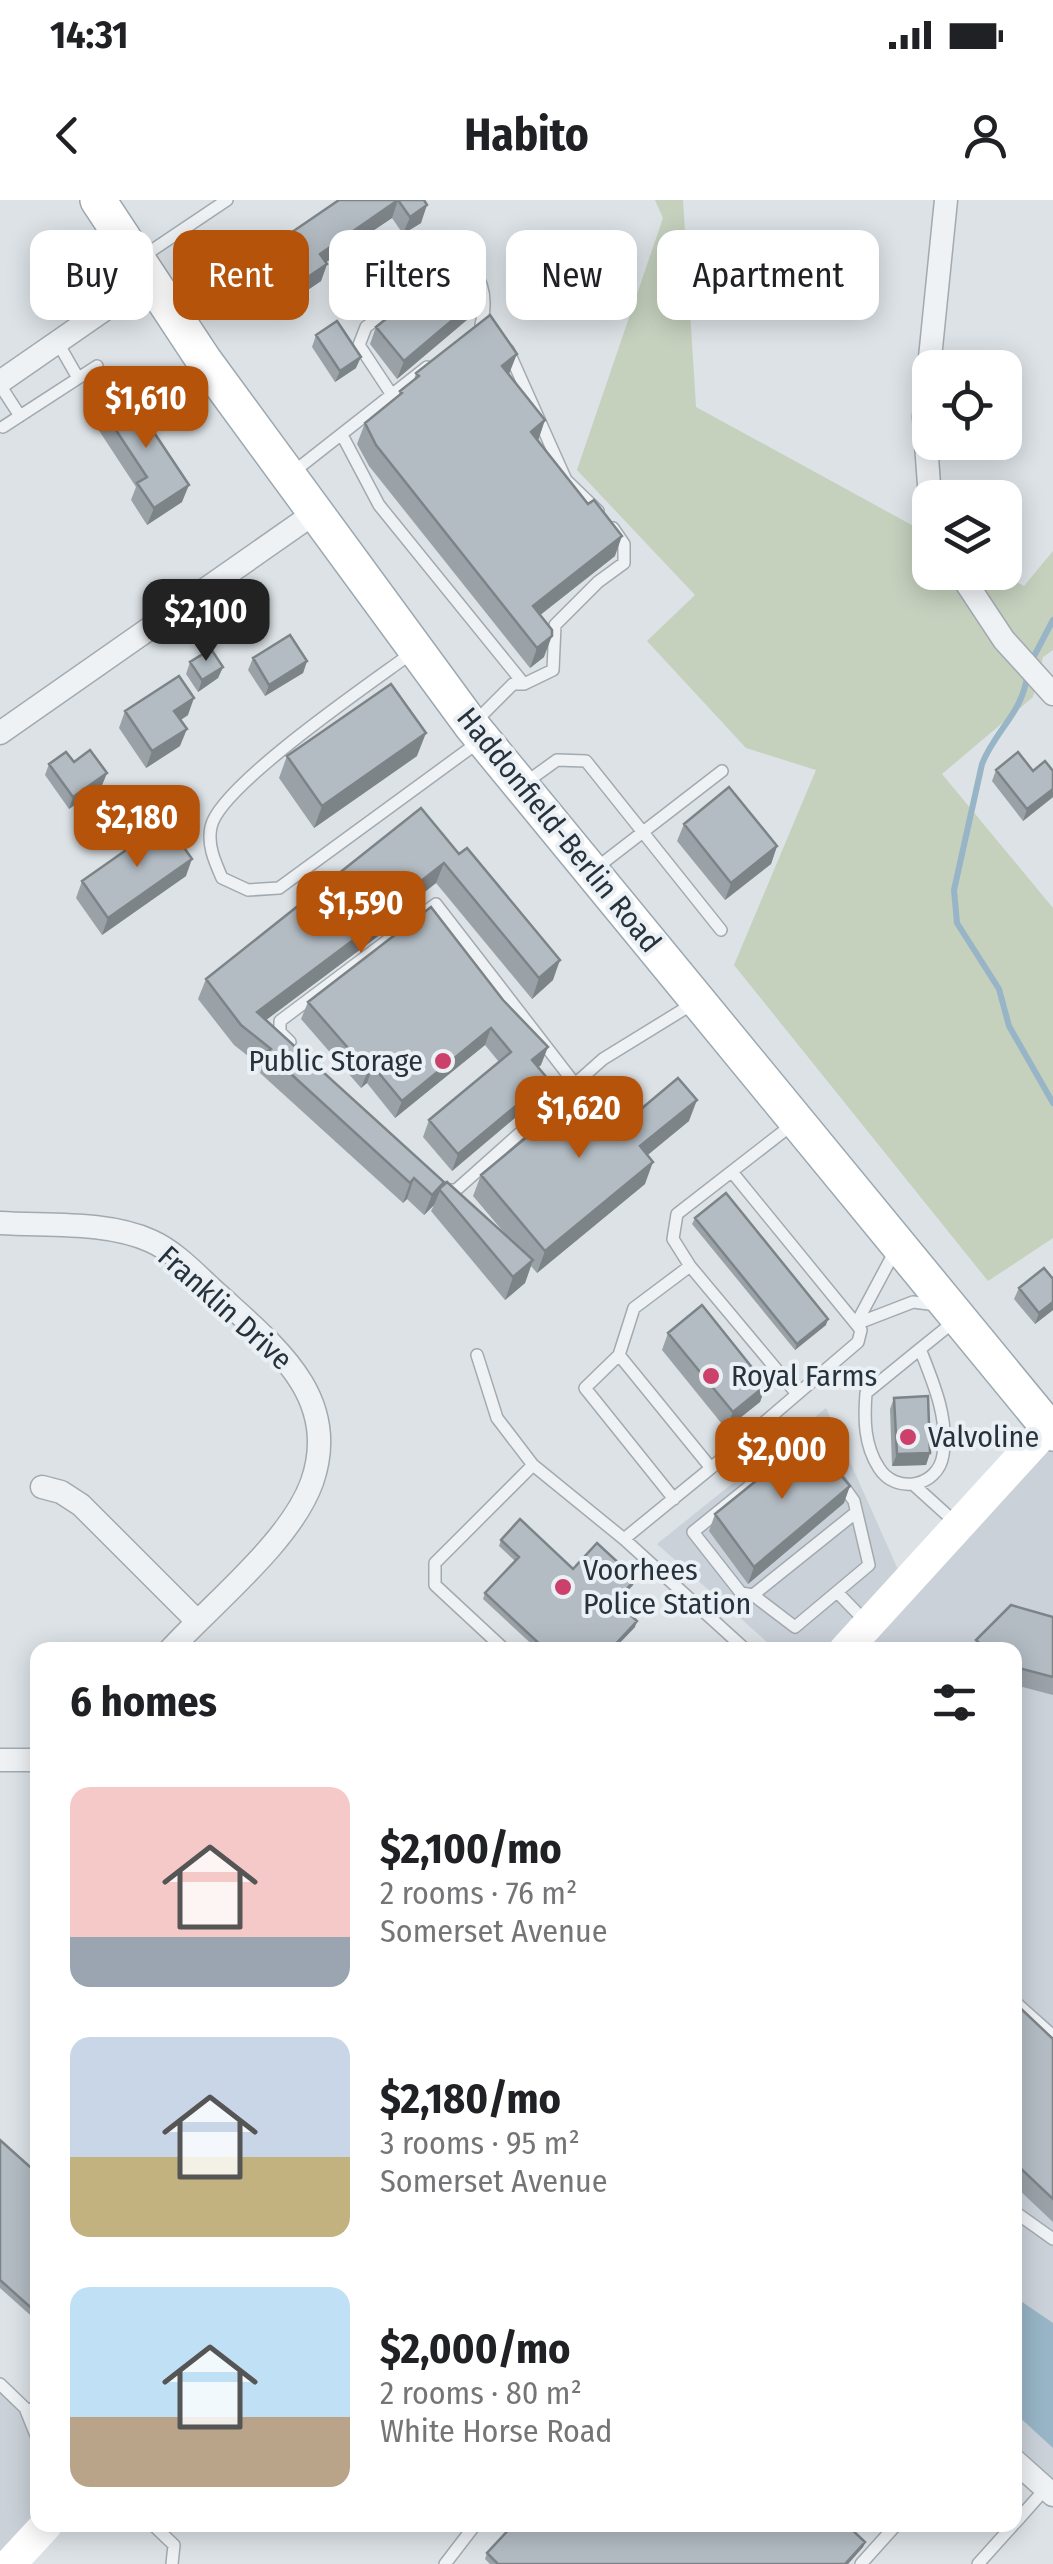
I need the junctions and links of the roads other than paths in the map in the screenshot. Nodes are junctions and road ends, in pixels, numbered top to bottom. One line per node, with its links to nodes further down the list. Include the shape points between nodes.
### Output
1 (98, 200): 4 (main road, Haddonfield-Berlin Road)
2 (227, 200): 5 (lane)
3 (946, 200): 20 (street, via 924,418)
4 (118, 230)
5 (153, 262)
6 (153, 282): 19 (main road, Haddonfield-Berlin Road)
7 (85, 320): 10 (street)
8 (491, 330): 9 (lane); 15 (lane, via 484,288 469,265 455,260 366,328 359,344); 24 (lane, via 566,480 624,544 624,564 555,625 553,670)
9 (466, 336)
10 (58, 343): 13 (lane); 14 (street)
11 (436, 360): 15 (lane)
12 (96, 366): 13 (lane)
13 (78, 378): 16 (lane)
14 (0, 384): 16 (lane)
15 (392, 395): 18 (lane)
16 (20, 416): 17 (lane)
17 (2, 427)
18 (338, 438): 19 (lane); 24 (lane, via 379,505)
19 (288, 475): 21 (main road, Haddonfield-Berlin Road)
20 (929, 480)
21 (316, 512): 23 (main road, Haddonfield-Berlin Road); 27 (street)
22 (971, 590): 25 (street, via 1004,640)
23 (416, 650): 26 (main road, Haddonfield-Berlin Road); 26 (lane, via 236,790 211,824 211,851 222,878 248,890 279,888)
24 (518, 684): 26 (lane)
25 (1053, 694)
26 (478, 732): 29 (main road, Haddonfield-Berlin Road)
27 (0, 733)
28 (722, 771): 30 (lane)
29 (521, 786): 30 (lane, via 558,760 586,761); 31 (main road, Haddonfield-Berlin Road)
30 (642, 832): 31 (lane); 32 (lane)
31 (592, 871): 33 (main road, Haddonfield-Berlin Road)
32 (721, 930)
33 (698, 1001): 35 (lane, via 603,1059); 36 (main road, Haddonfield-Berlin Road)
34 (306, 1058): 35 (lane, via 280,1032 280,1021 436,904)
35 (575, 1084): 38 (lane, via 456,1190 440,1188)
36 (797, 1121): 37 (lane); 40 (main road, Haddonfield-Berlin Road)
37 (732, 1172): 41 (lane, via 672,1225); 43 (lane)
38 (427, 1175)
39 (0, 1223): 59 (street, Franklin Drive, via 119,1231 152,1241 249,1322 306,1384 320,1435 311,1485 296,1513)
40 (898, 1244): 42 (main road, Haddonfield-Berlin Road); 43 (lane)
41 (690, 1266): 46 (lane, via 634,1308); 47 (lane)
42 (953, 1312): 43 (lane, via 913,1302); 44 (lane); 48 (main road, Haddonfield-Berlin Road)
43 (856, 1324): 47 (lane, via 858,1342)
44 (920, 1349): 51 (lane, via 940,1402 943,1455 935,1474); 51 (lane, via 866,1393 864,1420 880,1470 894,1483)
45 (477, 1355): 49 (lane, via 497,1418)
46 (619, 1355): 50 (lane); 53 (lane, via 584,1388)
47 (797, 1394): 50 (lane)
48 (1051, 1428): 55 (main road)
49 (533, 1465): 56 (lane); 62 (lane, via 432,1572 435,1584)
50 (711, 1468): 53 (lane)
51 (915, 1486): 55 (lane)
52 (42, 1487): 59 (street, via 81,1506)
53 (674, 1498): 56 (lane)
54 (854, 1514): 57 (lane, via 869,1565); 58 (lane); 58 (lane, via 854,1501 809,1438 693,1532 741,1594)
55 (958, 1526): 60 (main road)
56 (624, 1539): 63 (lane)
57 (837, 1592): 58 (lane, via 796,1626); 60 (lane)
58 (753, 1595)
59 (196, 1621): 61 (street, Franklin Drive)
60 (868, 1624): 64 (main road)
61 (177, 1642)
62 (497, 1642)
63 (737, 1642)
64 (852, 1642)
65 (0, 1760): 66 (street)
66 (30, 1760)
67 (1022, 2008): 68 (lane)
68 (1053, 2036)
69 (1022, 2217): 70 (lane)
70 (1053, 2239)
71 (0, 2384): 72 (lane)
72 (30, 2409)
73 (1022, 2467): 74 (street)
74 (1049, 2492): 75 (lane)
75 (1022, 2517)
76 (40, 2532): 81 (main road)
77 (160, 2532): 82 (lane, via 174,2545)
78 (470, 2532): 83 (lane)
79 (890, 2532): 84 (lane)
80 (1007, 2532): 85 (lane)
81 (10, 2564)
82 (172, 2564)
83 (446, 2564)
84 (861, 2564)
85 (978, 2564)

